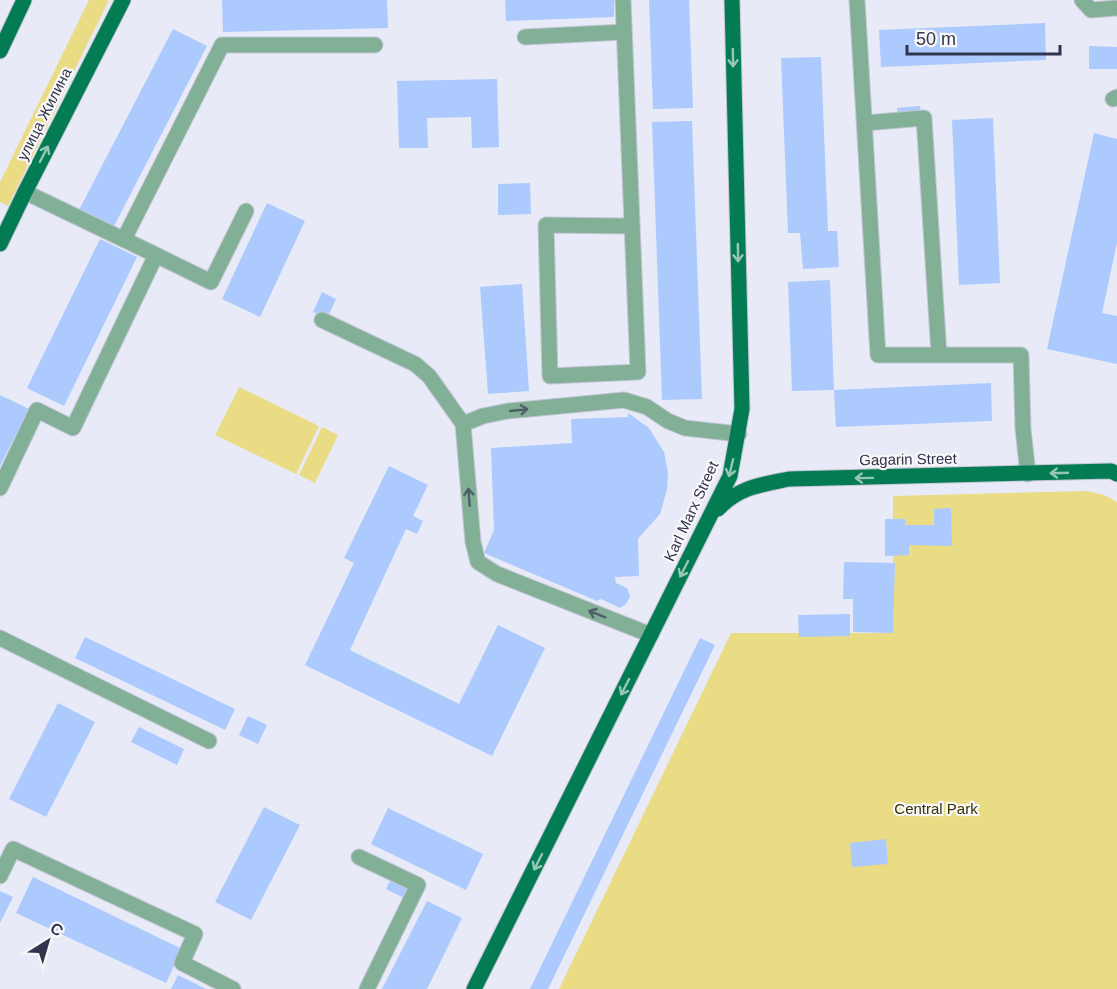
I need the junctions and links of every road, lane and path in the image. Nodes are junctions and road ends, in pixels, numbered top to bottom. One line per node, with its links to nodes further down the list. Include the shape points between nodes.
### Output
1 (24, 0): 11 (main road)
2 (123, 0): 13 (main road, улица Жилина, one-way to 2)
3 (623, 0): 8 (lane)
4 (732, 0): 22 (main road, Karl Marx Street, one-way to 22, via 742,409)
5 (857, 0): 12 (lane)
6 (1082, 0): 7 (lane, via 1091,10)
7 (1117, 8)
8 (624, 32): 9 (lane); 15 (lane)
9 (525, 37)
10 (375, 45): 16 (lane, via 222,45)
11 (0, 51)
12 (865, 123): 20 (lane, via 878,355); 20 (lane, via 924,118)
13 (25, 192): 16 (lane); 17 (main road, улица Жилина)
14 (246, 211): 18 (lane, via 212,282)
15 (631, 226): 15 (lane, via 638,372 550,376 546,225)
16 (124, 240): 18 (lane)
17 (0, 244)
18 (156, 255): 25 (lane, via 73,428 37,410)
19 (322, 320): 21 (lane, via 415,364 429,376)
20 (939, 355): 23 (lane, via 1022,355)
21 (463, 424): 22 (lane, one-way to 22, via 508,411 624,400 647,407 685,428); 27 (lane, one-way to 21, via 497,574 478,562)
22 (739, 434): 26 (main road, Karl Marx Street, one-way to 26, via 730,476)
23 (1028, 474): 24 (main road, Gagarin Street, one-way to 23); 26 (main road, Gagarin Street, one-way to 26, via 789,479 749,487 728,498)
24 (1117, 474)
25 (0, 488)
26 (710, 516): 27 (main road, Karl Marx Street, one-way to 27)
27 (651, 635): 34 (main road, Karl Marx Street, one-way to 34)
28 (0, 638): 29 (lane)
29 (209, 741)
30 (359, 857): 33 (lane, via 418,885)
31 (0, 876): 32 (lane, via 14,849 195,934 182,963)
32 (233, 989)
33 (367, 989)
34 (474, 989)

